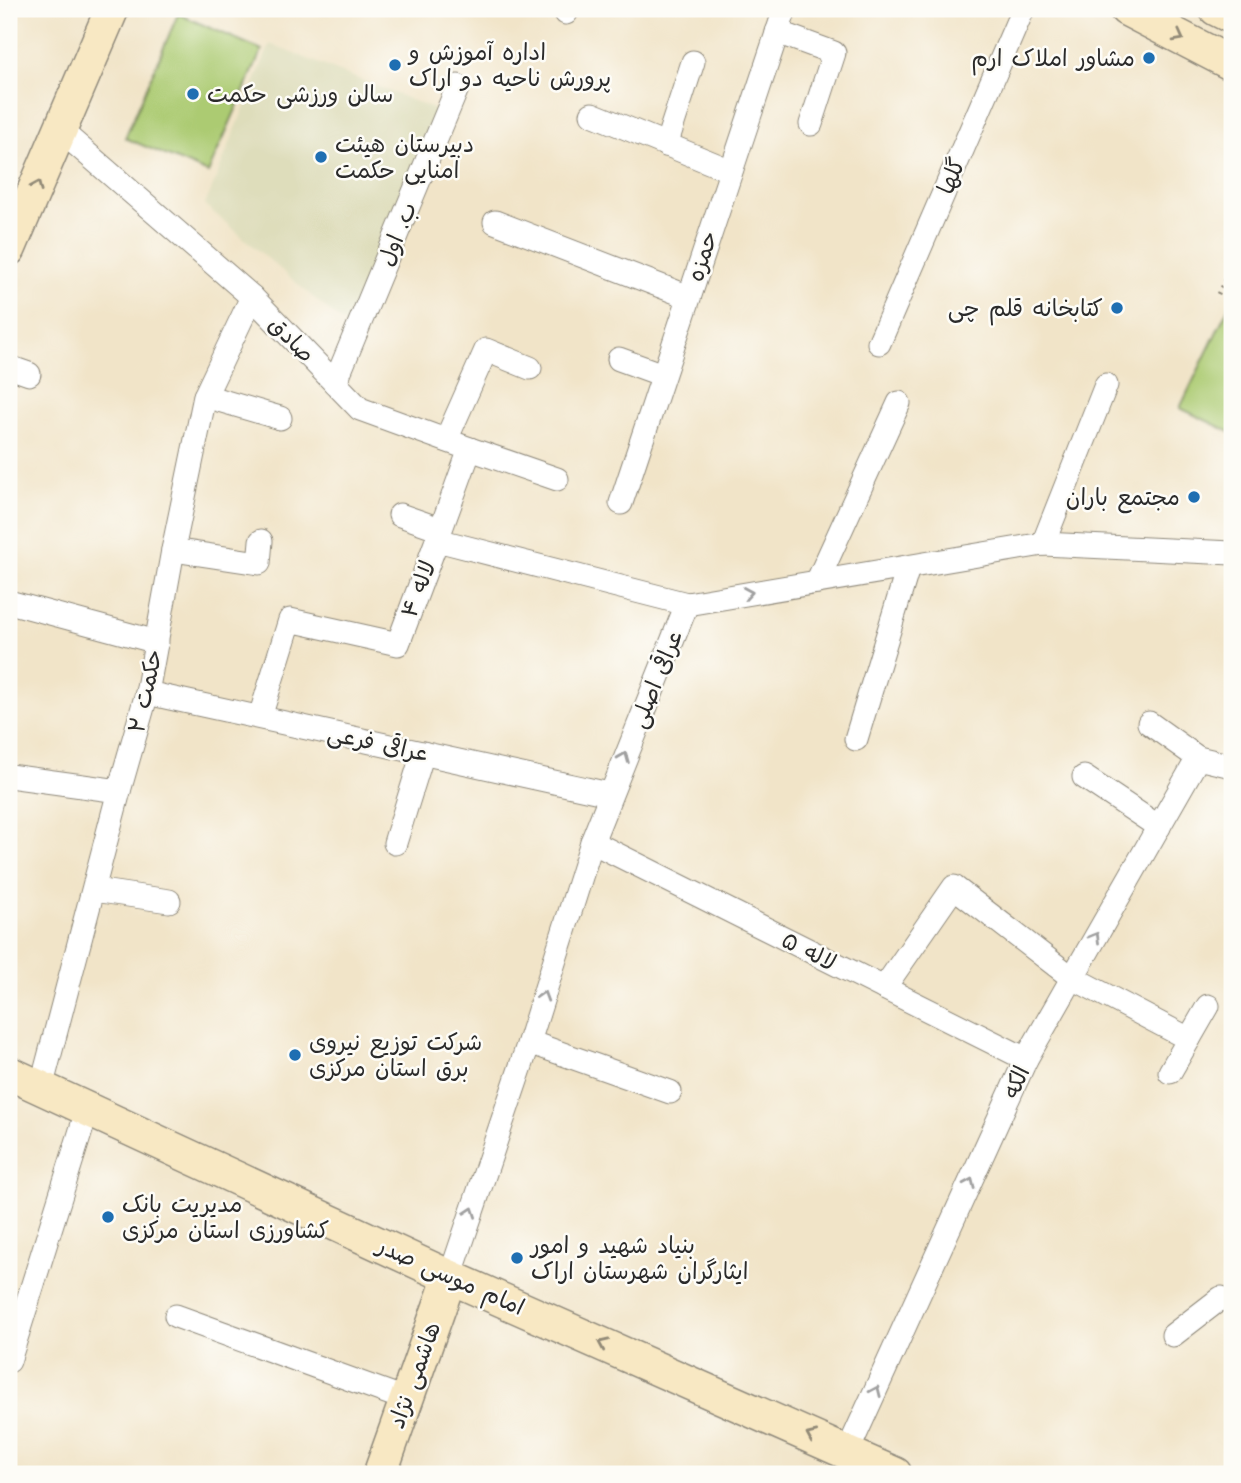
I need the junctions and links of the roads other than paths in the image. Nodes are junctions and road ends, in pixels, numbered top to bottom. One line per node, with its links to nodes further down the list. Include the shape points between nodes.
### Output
1 (112, 9): 13 (street)
2 (785, 9): 7 (street, حمزه)
3 (1023, 9): 20 (street, گلها)
4 (1126, 9): 9 (street, one-way to 9)
5 (1216, 9): 6 (street)
6 (1232, 17)
7 (777, 32): 12 (street, via 834,53); 15 (street, حمزه)
8 (692, 62): 14 (street)
9 (1232, 64)
10 (458, 86): 24 (street, ب. اول)
11 (592, 114): 14 (street)
12 (811, 124)
13 (61, 131): 17 (street, one-way to 13); 18 (street, صادق)
14 (666, 145): 15 (street)
15 (730, 171): 19 (street, حمزه)
16 (495, 222): 19 (street)
17 (9, 249)
18 (253, 297): 24 (street, صادق); 26 (street, حکمت ۲)
19 (689, 297): 23 (street, حمزه)
20 (879, 343)
21 (619, 359): 23 (street)
22 (530, 368): 29 (street, via 486,350)
23 (663, 375): 32 (street, حمزه)
24 (335, 383): 29 (street, صادق, via 360,408)
25 (1106, 386): 36 (street)
26 (205, 396): 28 (street); 37 (street, حکمت ۲)
27 (899, 403): 40 (street)
28 (280, 418)
29 (446, 440): 30 (street, صادق)
30 (470, 449): 31 (street, صادق); 34 (street)
31 (558, 480)
32 (621, 503)
33 (400, 515): 34 (street)
34 (438, 534): 42 (street, لاله ۴); 45 (street, لاله ۴, via 398,644 290,620)
35 (261, 541): 37 (street, via 259,563)
36 (1043, 544): 38 (street, عراقی اصلی); 39 (street, عراقی اصلی)
37 (173, 550): 43 (street, حکمت ۲)
38 (1232, 553)
39 (908, 568): 40 (street, عراقی اصلی); 47 (street)
40 (817, 582): 42 (street, عراقی اصلی, one-way to 40)
41 (9, 602): 43 (street)
42 (687, 604): 54 (street, عراقی اصلی, one-way to 42)
43 (156, 642): 44 (street, حکمت ۲)
44 (147, 693): 45 (street, عراقی فرعی); 53 (street, حکمت ۲)
45 (260, 717): 48 (street, عراقی فرعی)
46 (1149, 723): 49 (street)
47 (856, 739)
48 (423, 753): 54 (street, عراقی فرعی); 56 (street)
49 (1198, 758): 50 (street); 55 (street, الکه)
50 (1232, 766)
51 (9, 776): 53 (street)
52 (1084, 776): 55 (street)
53 (119, 790): 58 (street, حکمت ۲)
54 (609, 794): 57 (street, عراقی اصلی)
55 (1158, 827): 60 (street, الکه, one-way to 55)
56 (395, 842)
57 (592, 842): 61 (street, لاله ۵); 64 (street, عراقی اصلی, one-way to 57)
58 (94, 890): 59 (street); 68 (street, حکمت ۲)
59 (169, 901)
60 (1071, 977): 61 (street, via 954,887); 63 (street); 65 (street, الکه)
61 (884, 988): 65 (street, لاله ۵)
62 (1208, 1006): 63 (street)
63 (1189, 1039): 66 (street)
64 (529, 1042): 69 (street); 71 (street, عراقی اصلی, one-way to 64)
65 (1026, 1059): 77 (street, الکه, one-way to 65)
66 (1170, 1072)
67 (9, 1073): 68 (street, امام موسی صدر)
68 (41, 1087): 70 (street, امام موسی صدر)
69 (670, 1092)
70 (87, 1111): 71 (street, امام موسی صدر); 75 (street)
71 (450, 1276): 76 (street, هاشمی نژاد); 77 (street, امام موسی صدر, one-way to 71)
72 (1229, 1302): 74 (street)
73 (176, 1316): 76 (street)
74 (1173, 1335)
75 (9, 1361)
76 (405, 1399): 78 (street, هاشمی نژاد)
77 (848, 1453): 79 (street, امام موسی صدر)
78 (380, 1474)
79 (895, 1474)

